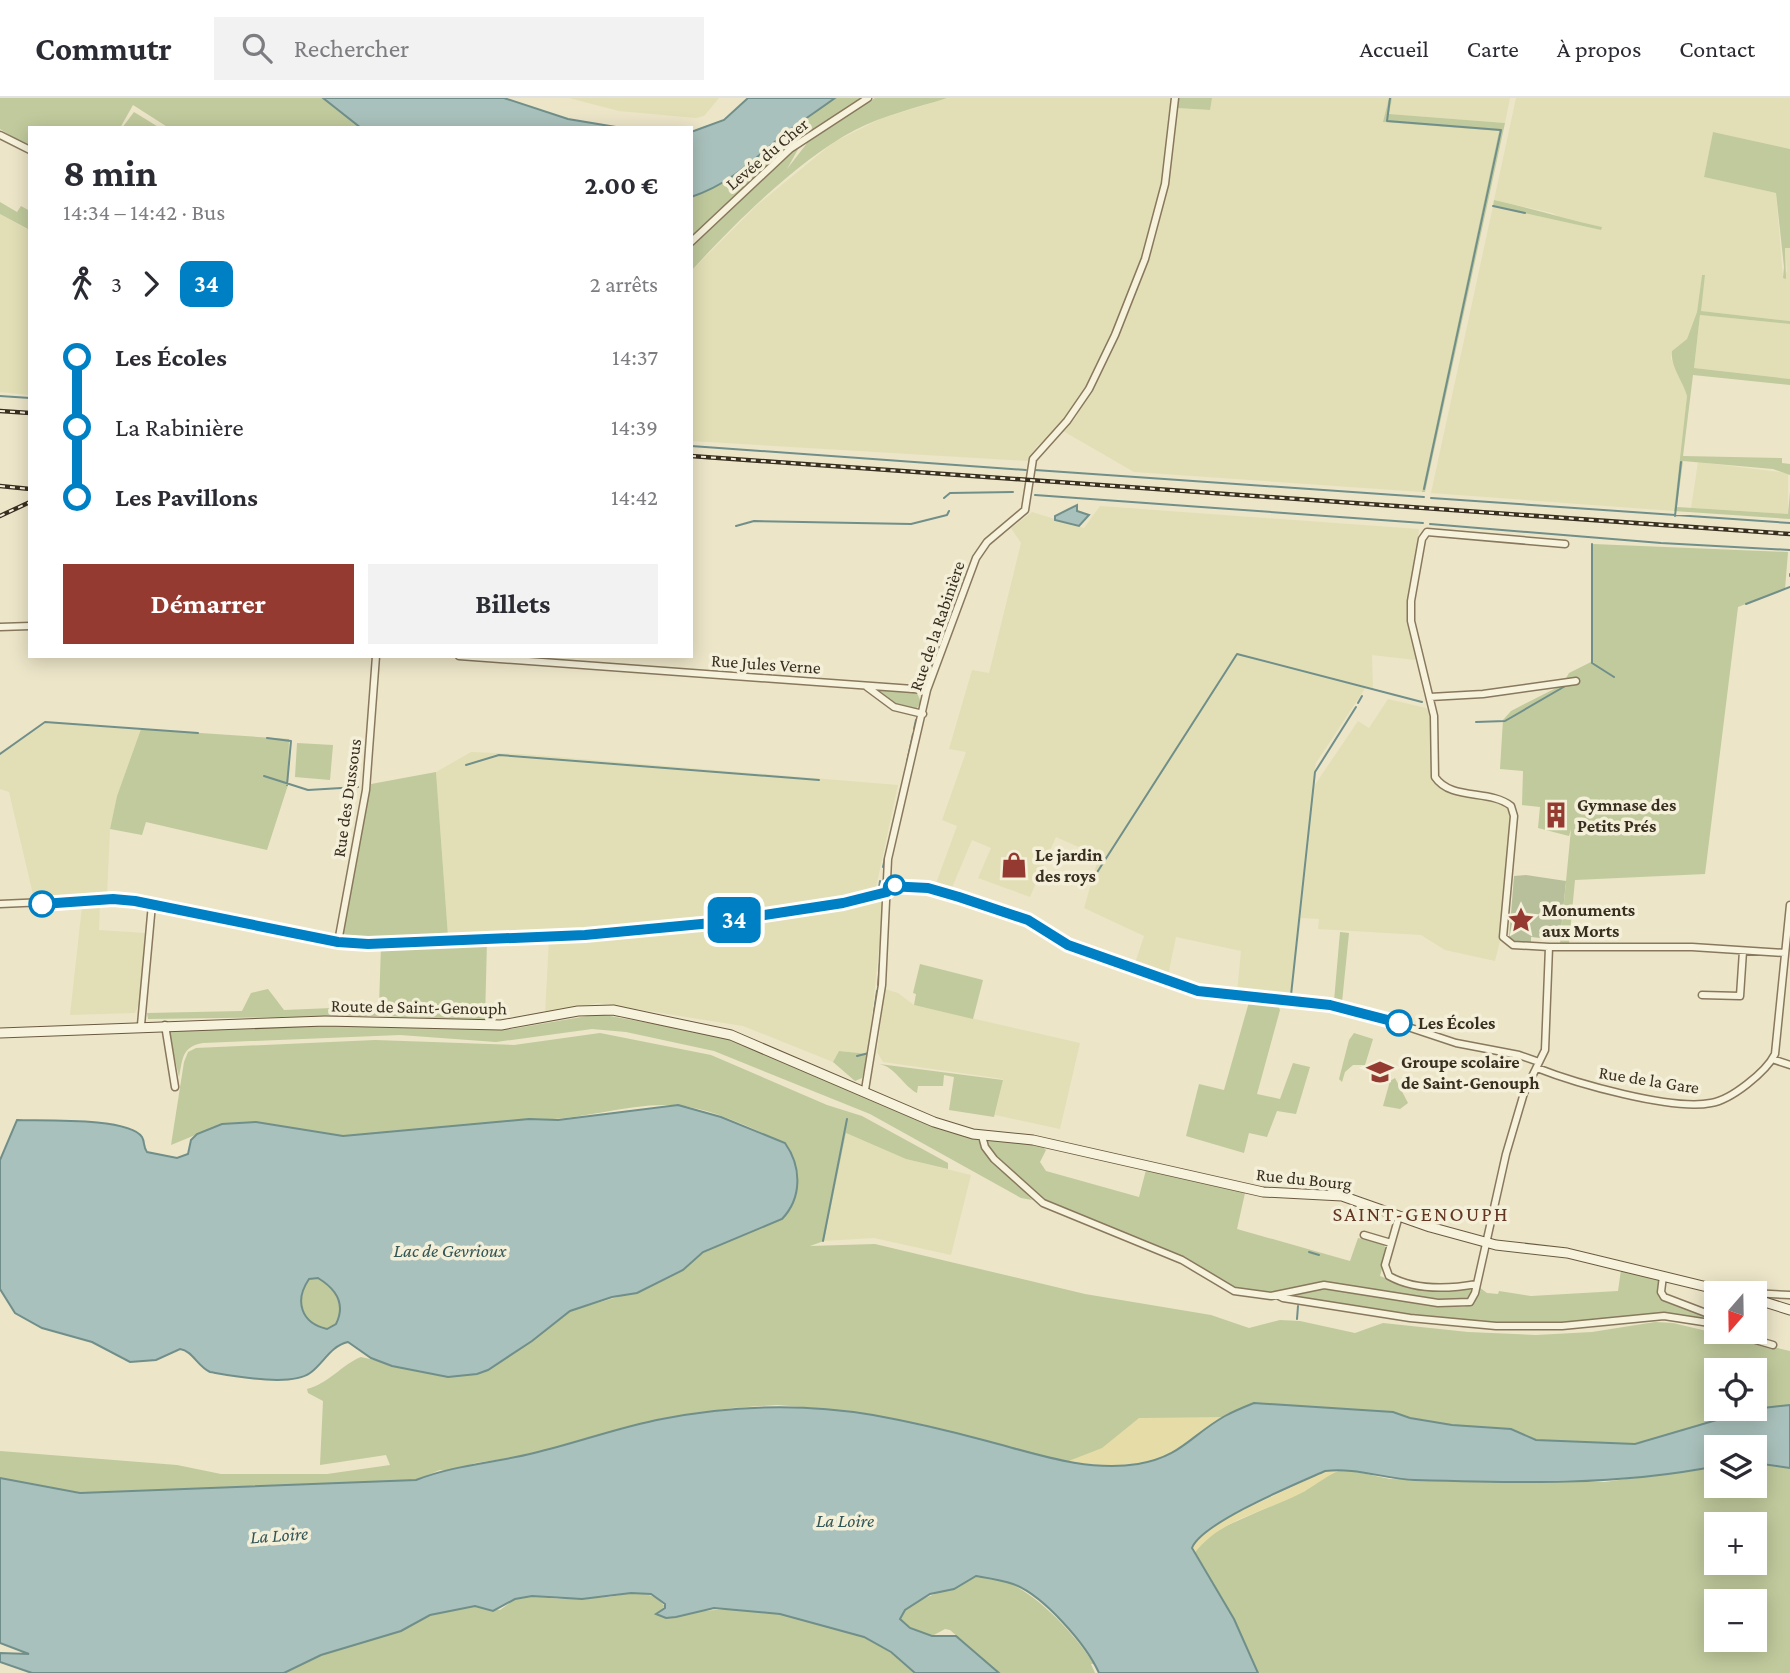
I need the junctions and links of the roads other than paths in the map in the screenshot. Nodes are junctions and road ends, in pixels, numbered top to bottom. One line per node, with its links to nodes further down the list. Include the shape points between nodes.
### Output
1 (868, 98): 5 (street, Levée du Cher, via 790,149)
2 (1175, 98): 13 (street, Rue de la Rabinière, via 1157,222 1115,335 1080,404 1033,459 1025,510 987,542 976,558)
3 (0, 135): 4 (street)
4 (28, 149)
5 (693, 240)
6 (1565, 544): 14 (street, via 1425,533 1410,607)
7 (28, 626): 8 (street)
8 (0, 627)
9 (376, 658): 21 (street, Rue des Dussous, via 367,781)
10 (487, 658): 12 (street, Rue Jules Verne)
11 (1576, 681): 14 (street)
12 (862, 685): 13 (street, Rue Jules Verne); 15 (street, Rue Jules Verne, via 894,707)
13 (928, 690): 15 (street, Rue de la Rabinière)
14 (1430, 697): 22 (street, via 1437,780 1444,787 1502,801 1514,811 1503,937 1513,945)
15 (923, 714): 16 (street, Rue de la Rabinière, via 888,859)
16 (888, 889): 21 (street, Rue de la Gare, via 843,903 744,919 595,934); 30 (street, Rue de la Gare, via 928,888 959,897 1028,920 1068,945 1198,991 1357,1010 1456,1043 1519,1055); 33 (street, Rue de la Rabinière, via 882,985)
17 (0, 904): 18 (street, Rue de la Gare, via 113,899)
18 (152, 904): 21 (street, Rue de la Gare); 27 (street)
19 (1790, 905): 20 (street)
20 (1790, 914): 24 (street)
21 (338, 942)
22 (1549, 947): 23 (street); 30 (street, via 1546,1042)
23 (1742, 951): 24 (street); 25 (street, via 1740,996)
24 (1785, 953): 29 (street)
25 (1702, 995)
26 (165, 1025): 27 (street, Route de Saint-Genouph); 32 (street); 33 (street, Route de Saint-Genouph, via 369,1020 501,1025 578,1011 613,1010 731,1035)
27 (141, 1026): 28 (street, Route de Saint-Genouph)
28 (0, 1033)
29 (1773, 1059): 30 (street, Rue de la Gare, via 1725,1098 1698,1104 1616,1092); 31 (street)
30 (1538, 1065): 37 (street, via 1524,1093)
31 (1790, 1065)
32 (175, 1087)
33 (865, 1090): 34 (street, Route de Saint-Genouph, via 934,1122)
34 (982, 1136): 35 (street, Rue du Bourg, via 1033,1140 1263,1192 1342,1196); 43 (street, via 985,1147 1003,1168 1051,1208 1182,1260 1231,1289)
35 (1399, 1216): 37 (street, Rue du Bourg); 38 (street)
36 (1364, 1235): 38 (street)
37 (1485, 1242): 39 (street, Rue du Bourg, via 1567,1253); 40 (street)
38 (1391, 1243): 40 (street, via 1385,1265 1392,1278 1449,1288)
39 (1663, 1276): 41 (street, Rue du Bourg); 47 (street, via 1664,1297)
40 (1477, 1284): 43 (street, via 1472,1300 1462,1304 1324,1285)
41 (1704, 1286)
42 (1768, 1294): 44 (street)
43 (1277, 1295): 48 (street, via 1374,1313 1496,1326 1586,1325 1664,1316)
44 (1790, 1295)
45 (1768, 1303): 46 (street)
46 (1790, 1310)
47 (1704, 1312)
48 (1704, 1323)
49 (1768, 1344): 50 (street)
50 (1773, 1345)

